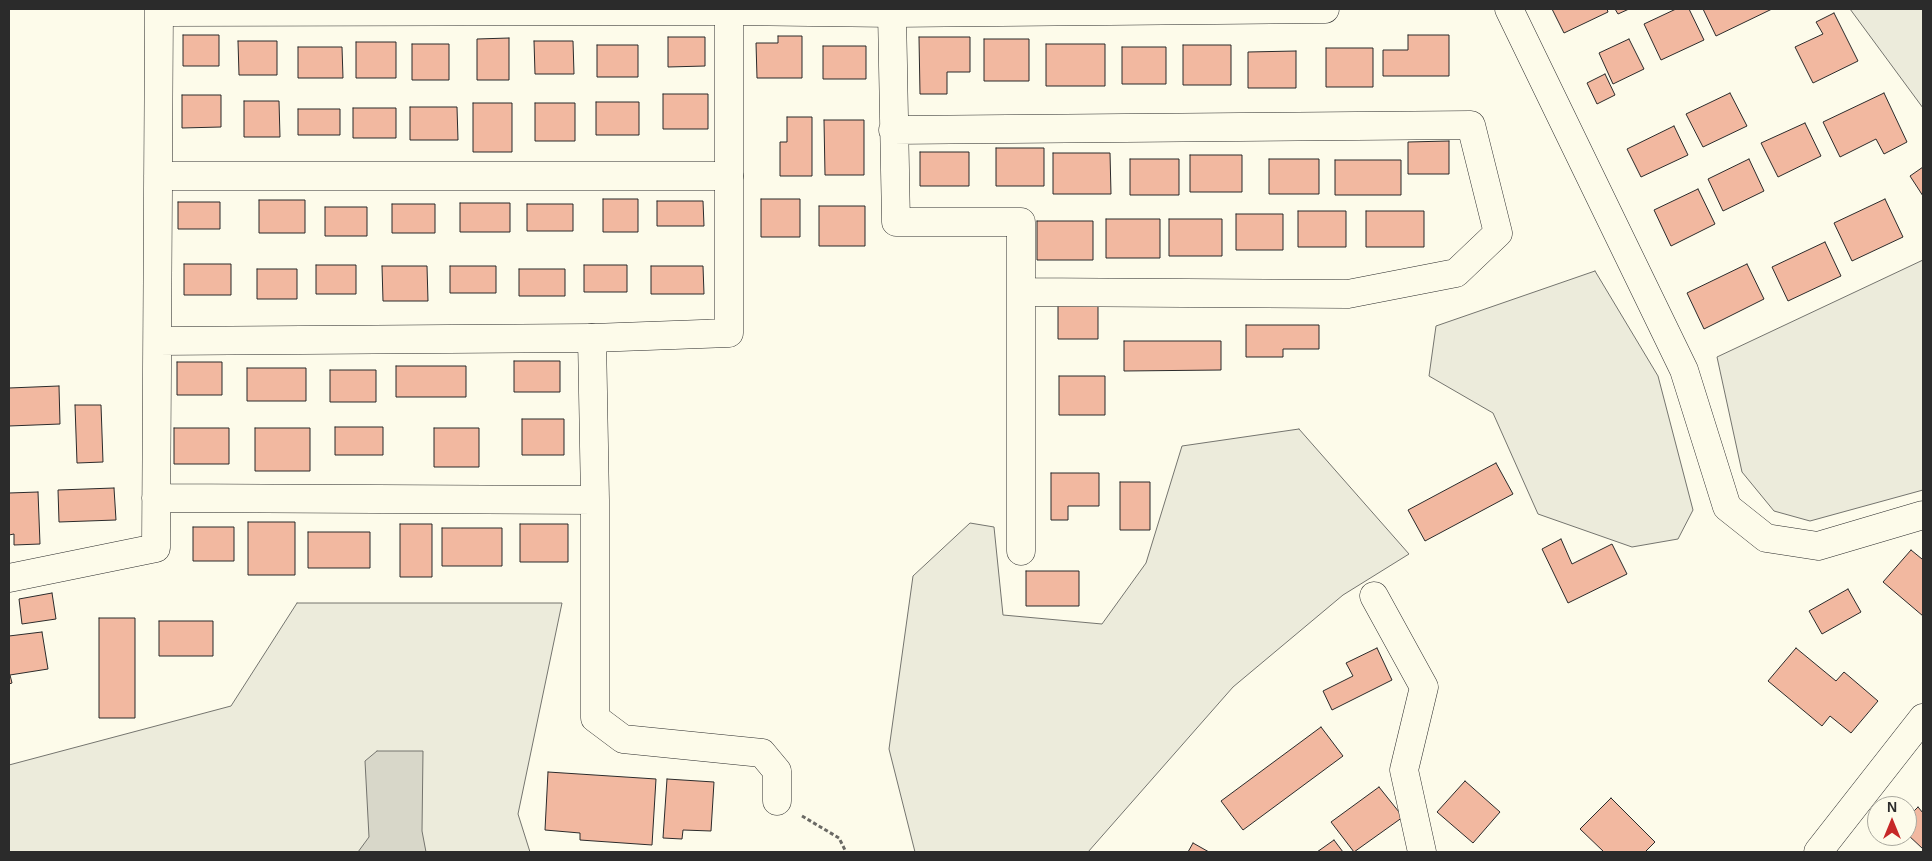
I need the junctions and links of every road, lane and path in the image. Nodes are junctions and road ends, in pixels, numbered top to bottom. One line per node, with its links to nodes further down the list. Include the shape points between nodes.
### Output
1 (1325, 9): 5 (street)
2 (1509, 9): 14 (street, via 1684,370 1727,507 1766,538 1818,546)
3 (159, 10): 4 (street); 7 (street)
4 (729, 10): 5 (street); 8 (street)
5 (892, 13): 6 (street)
6 (893, 130): 9 (street, via 896,222 1020,222); 9 (street, via 1471,125 1498,232 1456,273 1348,294)
7 (158, 176): 8 (street); 11 (street)
8 (729, 176): 10 (street, via 729,333)
9 (1021, 292): 15 (street)
10 (592, 338): 11 (street); 13 (street)
11 (158, 341): 12 (street)
12 (156, 498): 13 (street); 16 (street, via 156,548)
13 (595, 500): 19 (street, via 594,718 623,739 762,753 777,771)
14 (1923, 515)
15 (1020, 551)
16 (9, 578)
17 (1374, 596): 21 (street, via 1424,687 1404,770)
18 (1923, 718): 22 (street)
19 (777, 801): 20 (path, via 839,838)
20 (846, 852)
21 (1422, 852)
22 (1818, 852)

